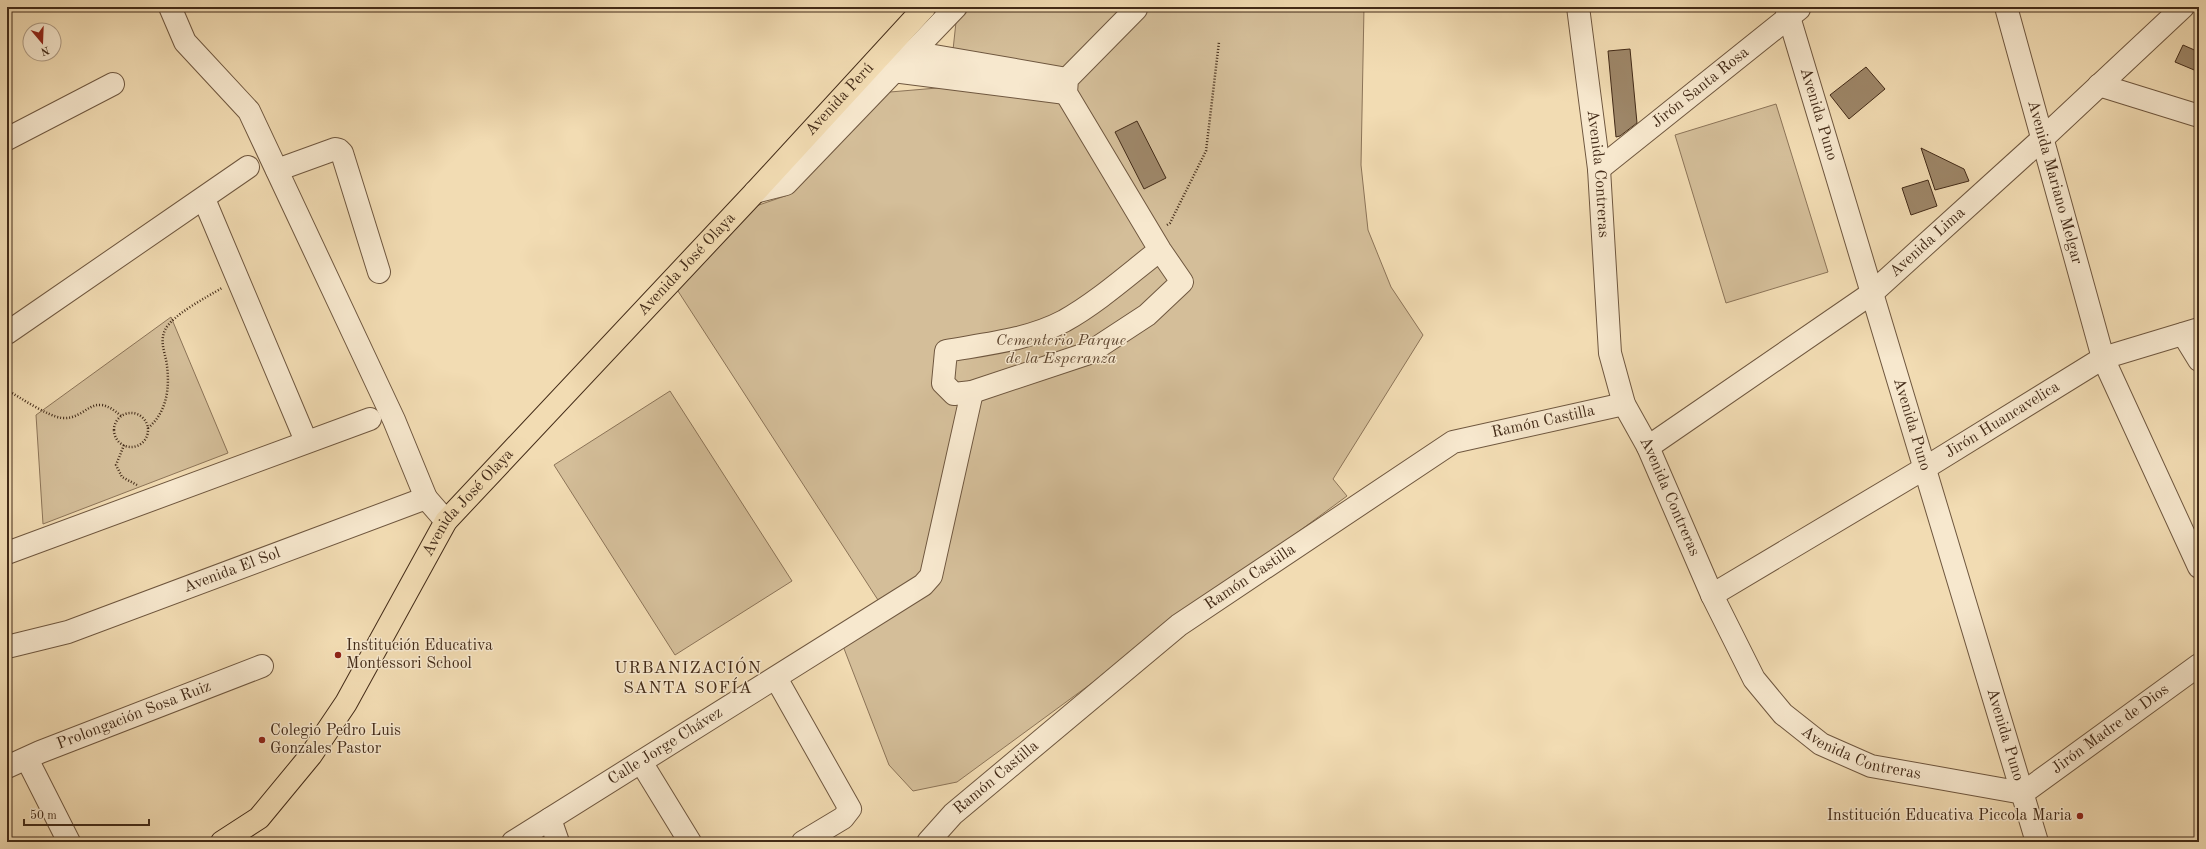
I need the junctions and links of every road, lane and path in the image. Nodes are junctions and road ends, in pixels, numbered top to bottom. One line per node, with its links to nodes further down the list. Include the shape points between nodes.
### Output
1 (170, 7): 20 (street, via 185,42 249,111)
2 (925, 7): 21 (main road, Avenida Perú)
3 (956, 7): 10 (street)
4 (1578, 7): 19 (street, Avenida Contreras)
5 (2006, 7): 17 (street, Avenida Mariano Melgar)
6 (2183, 7): 13 (street, Avenida Lima)
7 (1136, 9): 14 (street)
8 (1792, 11): 19 (street, Jirón Santa Rosa); 26 (street, Avenida Puno)
9 (1219, 42): 23 (path, via 1206,151 1170,223)
10 (912, 52): 11 (street); 14 (street)
11 (893, 71): 14 (street); 21 (street, via 786,184)
12 (113, 84): 16 (street)
13 (2099, 85): 15 (street); 17 (street, Avenida Lima)
14 (1066, 86): 23 (street)
15 (2199, 116)
16 (7, 139)
17 (2042, 139): 26 (street, Avenida Lima); 29 (street, Avenida Mariano Melgar)
18 (248, 167): 22 (street)
19 (1599, 169): 33 (street, Avenida Contreras, via 1610,352)
20 (277, 170): 24 (street, via 334,149 339,150); 42 (street, via 394,420)
21 (755, 192): 43 (main road, Avenida José Olaya)
22 (204, 199): 25 (street); 28 (street)
23 (1156, 243): 32 (street, via 1182,282 1146,316 1089,353); 32 (street, via 1098,298 1063,321 1019,338 946,351 943,383 954,394)
24 (379, 272)
25 (237, 278): 36 (path, via 175,318 165,330 162,343 168,367 164,408 158,419); 37 (street)
26 (1872, 293): 39 (street, Avenida Lima); 40 (street, Avenida Puno)
27 (2191, 332): 29 (street, Jirón Huancavelica); 30 (street)
28 (7, 333)
29 (2103, 358): 40 (street, Jirón Huancavelica); 45 (street, Avenida Mariano Melgar)
30 (2199, 360)
31 (7, 390): 34 (path, via 55,416 64,418 99,404 112,408)
32 (972, 392): 50 (street, Calle Jorge Chávez, via 931,576 923,585)
33 (1624, 404): 39 (street, Avenida Contreras); 62 (street, Ramón Castilla, via 1453,442 1179,625 953,814)
34 (121, 416): 36 (path, via 135,413 146,422); 38 (path, via 114,425 114,431 115,437)
35 (370, 419): 37 (street)
36 (148, 428): 38 (path, via 147,435 138,445)
37 (306, 441): 44 (street, via 146,503)
38 (124, 445): 41 (path, via 116,465 122,477)
39 (1648, 447): 46 (street, Avenida Contreras)
40 (1925, 468): 46 (street, Jirón Huancavelica); 54 (street, Avenida Puno)
41 (139, 487)
42 (426, 498): 43 (street); 47 (street, Avenida El Sol, via 68,632)
43 (446, 521): 57 (main road, Avenida José Olaya, via 346,703 311,755 259,818)
44 (7, 552)
45 (2199, 567)
46 (1712, 595): 54 (street, Avenida Contreras, via 1754,679 1783,714 1821,744 1871,766)
47 (7, 647)
48 (2199, 665): 54 (street, Jirón Madre de Dios)
49 (262, 666): 51 (street, Prolongación Sosa Ruiz)
50 (776, 678): 52 (street, Calle Jorge Chávez); 61 (street, via 850,809 843,818)
51 (27, 759): 53 (street, Prolongación Sosa Ruiz); 56 (street)
52 (641, 762): 55 (street, Calle Jorge Chávez); 60 (street)
53 (7, 767)
54 (2023, 794): 63 (street, Avenida Puno)
55 (550, 819): 58 (street, Calle Jorge Chávez); 59 (street)
56 (69, 842)
57 (222, 842)
58 (513, 842)
59 (558, 842)
60 (690, 842)
61 (803, 842)
62 (928, 842)
63 (2037, 842)

